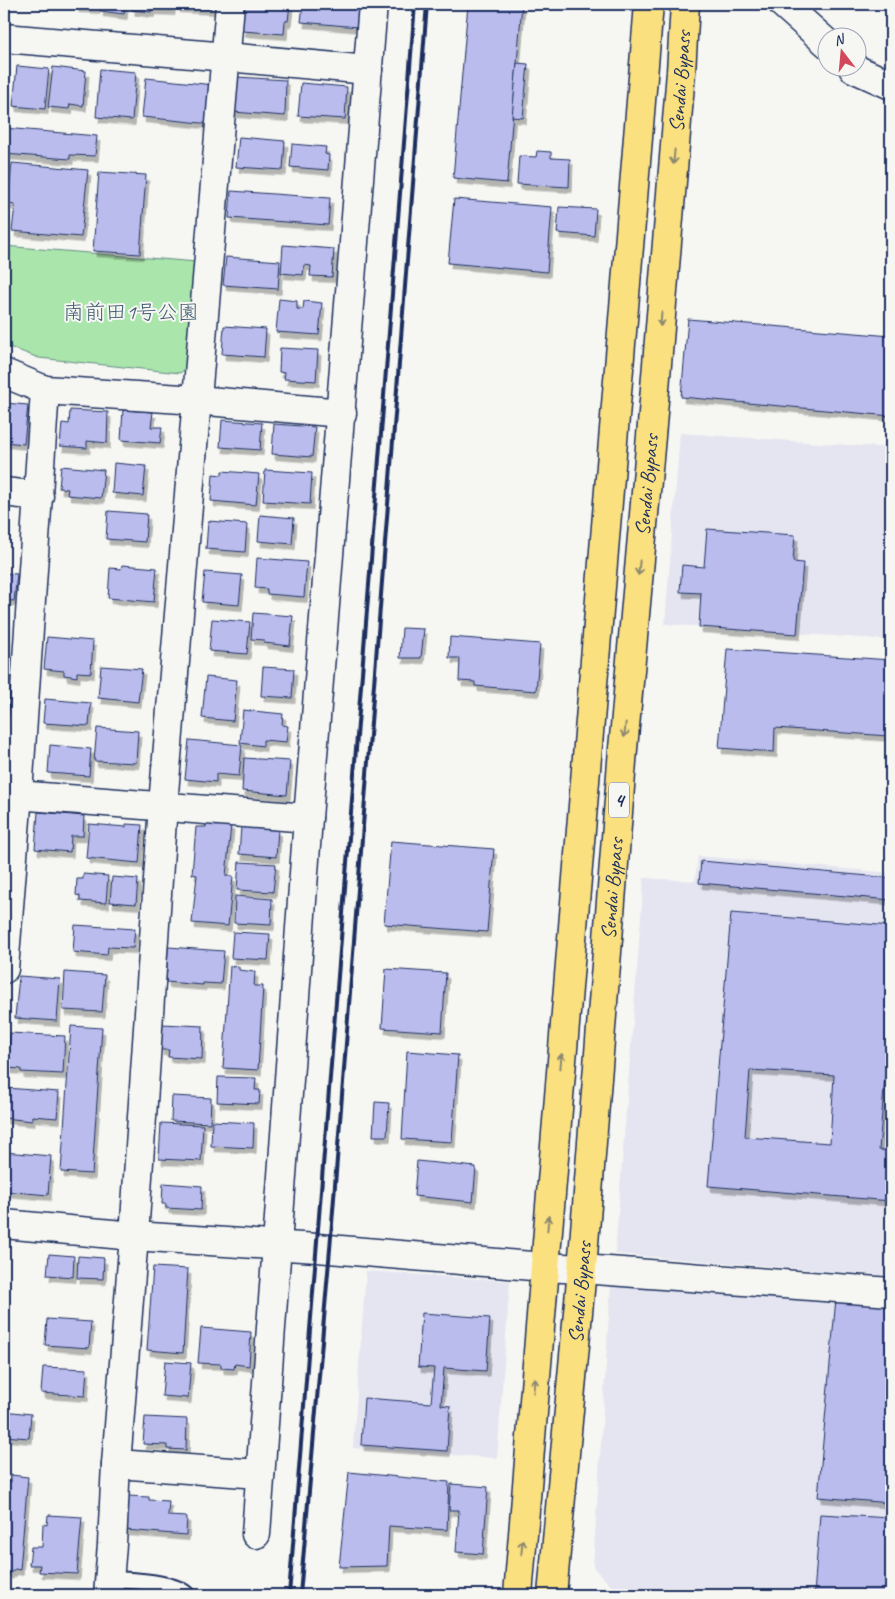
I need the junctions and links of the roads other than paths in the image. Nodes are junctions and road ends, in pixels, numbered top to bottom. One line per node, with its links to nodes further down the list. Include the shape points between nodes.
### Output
1 (230, 4): 8 (street)
2 (373, 4): 9 (street)
3 (649, 4): 26 (highway, Sendai Bypass / 4, one-way to 3)
4 (685, 4): 27 (highway, Sendai Bypass / 4, one-way to 27)
5 (783, 4): 6 (street)
6 (818, 35)
7 (4, 38): 8 (street)
8 (227, 56): 9 (street); 14 (street)
9 (368, 70): 15 (street)
10 (868, 75): 11 (street)
11 (891, 85)
12 (4, 373): 13 (street)
13 (45, 390): 14 (street); 17 (street)
14 (197, 400): 15 (street); 20 (street)
15 (342, 413): 21 (street)
16 (4, 492): 17 (street)
17 (39, 496): 18 (street)
18 (16, 641): 19 (street)
19 (11, 794): 20 (street); 22 (street)
20 (163, 805): 21 (street); 24 (street)
21 (308, 818): 25 (street)
22 (4, 969)
23 (4, 1224): 24 (street)
24 (134, 1236): 25 (street); 29 (street)
25 (277, 1246): 26 (street); 30 (street)
26 (544, 1267): 27 (street); 34 (highway, Sendai Bypass / 4, one-way to 26)
27 (582, 1269): 28 (street); 35 (highway, Sendai Bypass / 4)
28 (891, 1292)
29 (116, 1464): 30 (street); 32 (street)
30 (260, 1474): 31 (street)
31 (256, 1534)
32 (109, 1587): 33 (lane, via 169,1586 183,1590)
33 (187, 1595)
34 (518, 1595)
35 (552, 1595)

